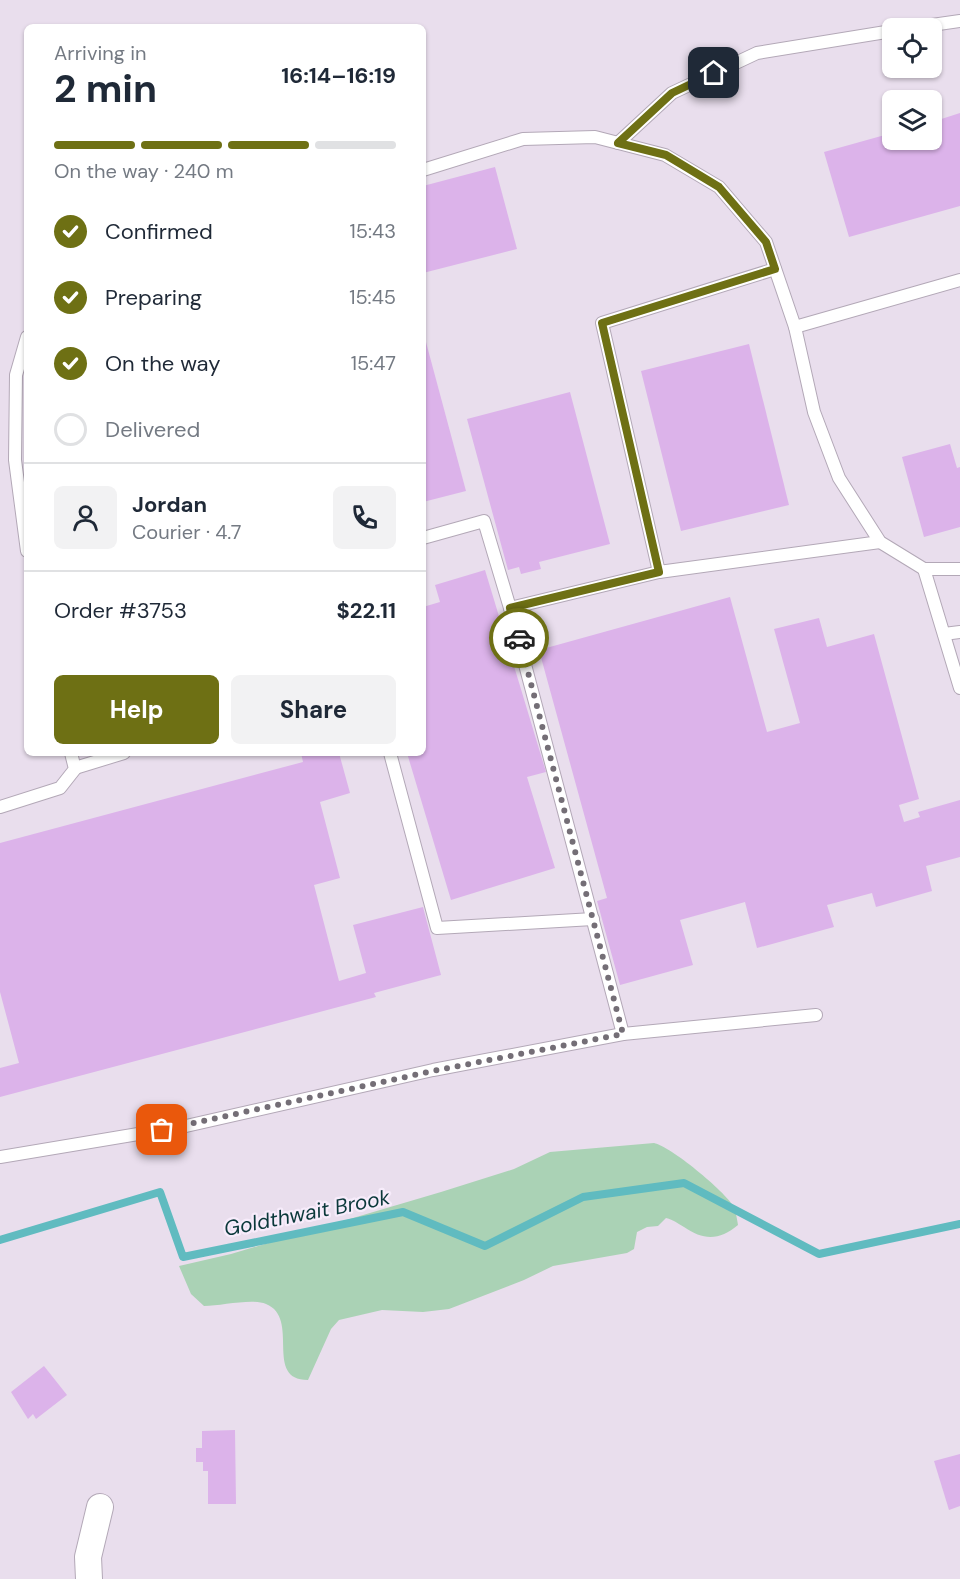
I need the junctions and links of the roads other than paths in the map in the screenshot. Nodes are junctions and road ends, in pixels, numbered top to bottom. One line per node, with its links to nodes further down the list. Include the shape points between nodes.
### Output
1 (960, 21): 2 (lane)
2 (942, 24)
3 (882, 33): 4 (lane, via 757,53 672,93)
4 (618, 143): 5 (lane, via 595,137 523,139); 6 (lane, via 666,155 719,187 766,242)
5 (426, 169)
6 (775, 269): 8 (lane); 15 (lane, via 602,323)
7 (960, 280): 8 (lane)
8 (795, 327): 12 (lane, via 814,412 839,478)
9 (24, 347): 10 (lane, via 16,375 15,460)
10 (24, 528)
11 (426, 537): 16 (lane, via 484,521)
12 (880, 542): 13 (lane); 15 (lane)
13 (924, 568): 14 (lane); 18 (lane)
14 (960, 568)
15 (659, 572): 16 (lane)
16 (510, 608): 25 (lane)
17 (960, 632): 18 (lane)
18 (944, 634): 19 (lane)
19 (960, 688)
20 (72, 756): 23 (lane)
21 (114, 756): 23 (lane)
22 (391, 756): 25 (lane, via 437,928)
23 (75, 768): 24 (lane, via 60,788)
24 (0, 807)
25 (593, 919): 27 (lane)
26 (816, 1015): 27 (lane)
27 (623, 1034): 28 (lane, via 186,1126)
28 (0, 1157)
29 (100, 1507): 30 (street, via 88,1557)
30 (89, 1579)

